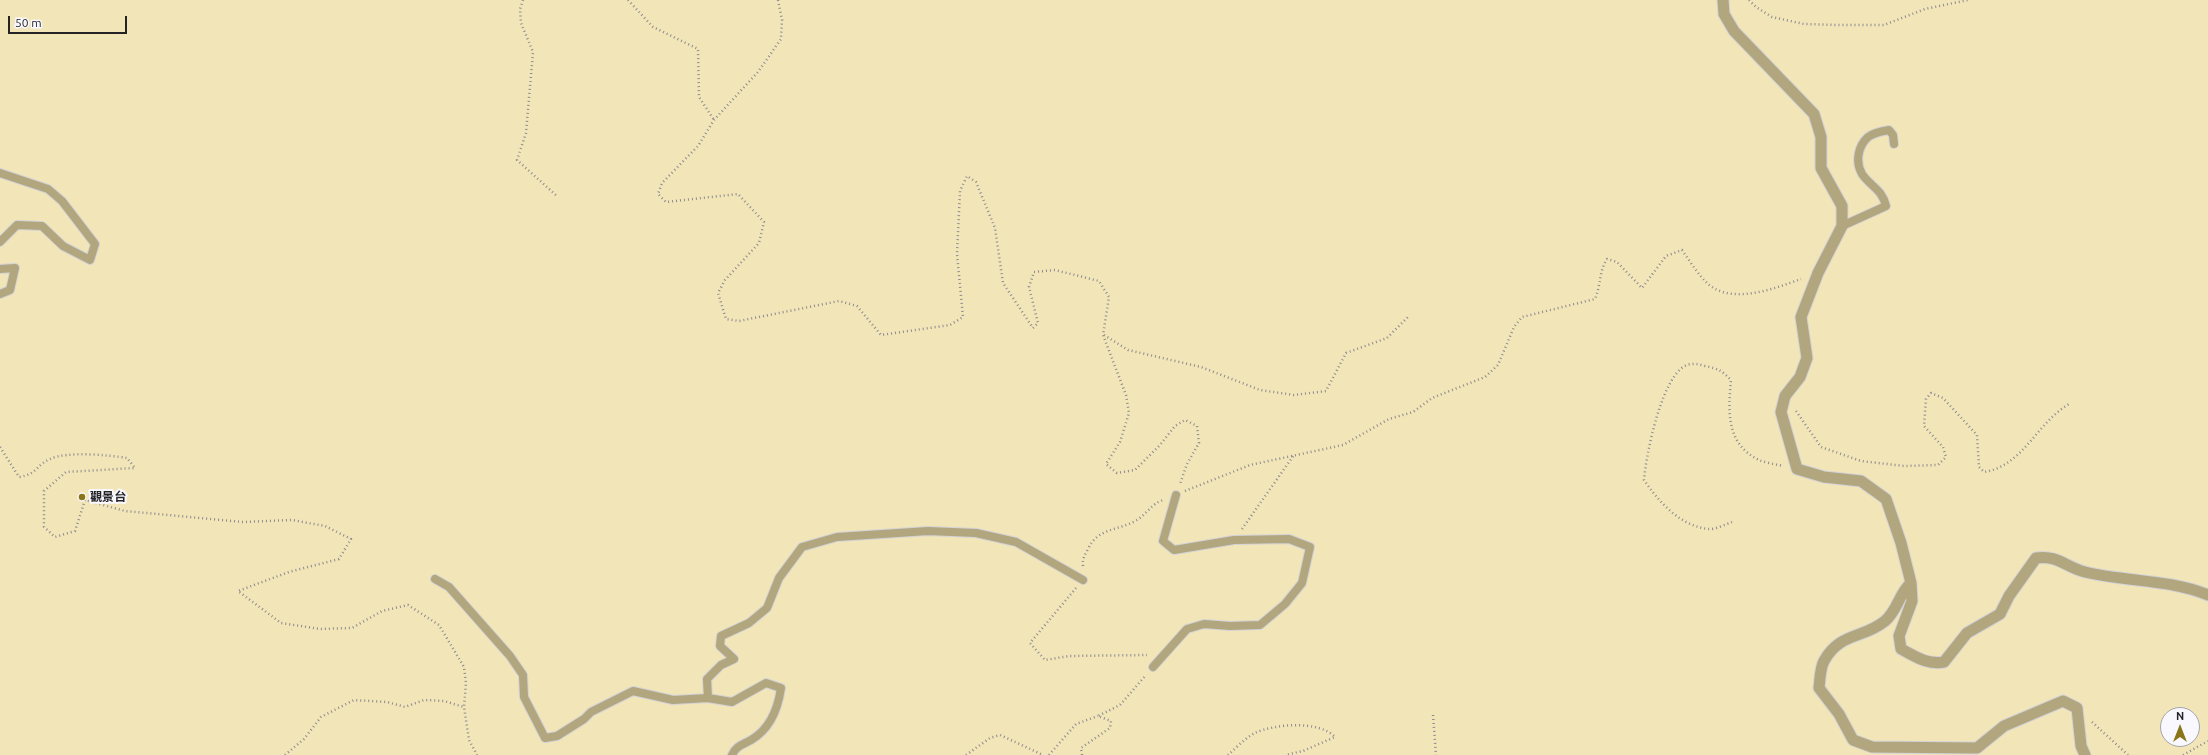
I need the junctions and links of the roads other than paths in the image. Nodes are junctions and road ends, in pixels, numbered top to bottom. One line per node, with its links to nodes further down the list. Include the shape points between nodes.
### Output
1 (1723, 0): 4 (street, via 1724,14 1734,32 1814,114 1821,137 1821,168 1842,206)
2 (1894, 144): 4 (lane, via 1893,135 1889,130 1869,136 1860,148 1857,161 1862,174 1883,195 1886,206)
3 (0, 173): 5 (lane, via 48,189 62,201 95,244 90,260 64,246 42,226 17,225)
4 (1842, 226): 11 (street, via 1818,273 1801,317 1807,358 1800,377 1785,396 1781,412 1797,469 1824,478 1861,481 1886,499)
5 (0, 242)
6 (0, 269): 7 (lane, via 15,268 10,290)
7 (0, 294)
8 (1176, 495): 13 (lane, via 1163,541 1174,550 1234,540 1289,539 1310,547 1302,584 1285,604 1260,625 1204,624 1187,629)
9 (435, 579): 14 (lane, via 449,587 510,656 523,675 524,697 545,738 557,736 591,712 633,691 673,700)
10 (1083, 580): 14 (lane, via 1016,542 976,533 928,531 844,536 802,547 779,578 767,608 749,623 721,636 720,646 734,659 721,665 707,679)
11 (1911, 583): 12 (street, via 1912,601 1899,636 1901,649 1926,663 1944,662 1967,633 2000,614 2009,596 2036,558 2050,556 2084,572 2188,587); 16 (street, via 1904,589 1898,605 1886,620 1872,629 1837,643 1824,662 1819,688 1839,714 1853,740 1872,747 1977,748 2004,726 2063,701 2077,708 2081,746)
12 (2208, 595)
13 (1153, 667)
14 (708, 698): 15 (lane, via 732,702 766,683 781,688 779,706 762,732 735,748)
15 (732, 755)
16 (2085, 755)

